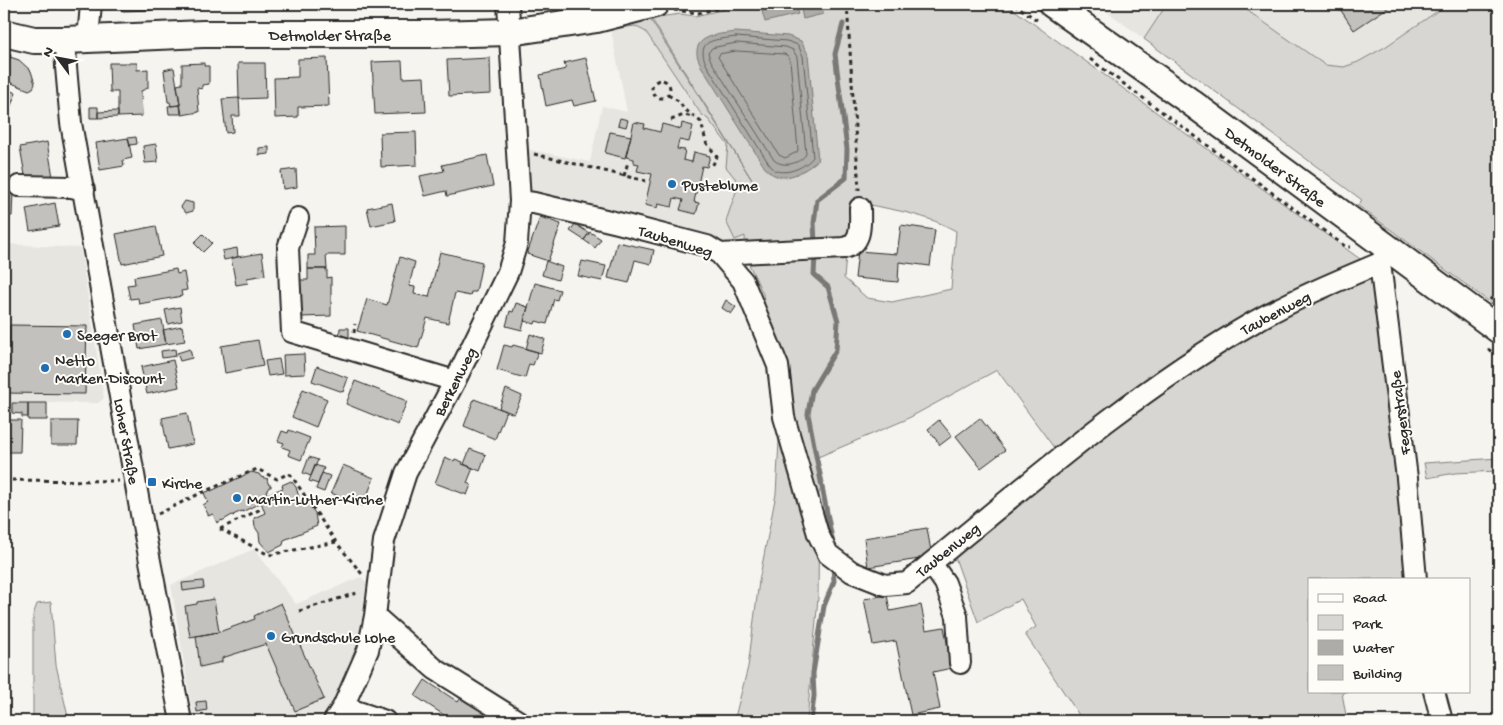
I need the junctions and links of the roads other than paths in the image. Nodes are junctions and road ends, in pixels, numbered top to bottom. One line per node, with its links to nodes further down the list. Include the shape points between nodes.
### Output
1 (91, 4): 7 (street, Loher Straße)
2 (508, 4): 5 (street, Berkenweg)
3 (654, 4): 5 (main road, Detmolder Straße, via 597,19)
4 (1045, 12): 14 (main road, Detmolder Straße, via 1185,98)
5 (510, 32): 7 (main road, Detmolder Straße, via 203,34); 10 (street, Berkenweg)
6 (4, 33): 7 (main road, Detmolder Straße, via 34,40)
7 (77, 40): 9 (street, Loher Straße, via 66,67 71,123)
8 (19, 186): 9 (street)
9 (84, 190): 23 (street, Loher Straße)
10 (520, 201): 13 (street, Taubenweg, via 707,246); 16 (street, Berkenweg, via 517,243 508,272)
11 (860, 208): 13 (street, via 860,229 851,246)
12 (298, 218): 16 (street, via 288,248 292,332)
13 (720, 254): 17 (street, Taubenweg, via 743,281 778,366 784,417 818,534 828,554 852,572 885,585 907,583)
14 (1384, 256): 15 (main road, Detmolder Straße); 17 (street, Taubenweg, via 1254,322 1183,366 1071,448); 18 (street, Fegerstraße)
15 (1499, 330)
16 (455, 380): 19 (street, Berkenweg, via 406,473 384,541)
17 (931, 563): 20 (street, via 945,583 957,616)
18 (1416, 578)
19 (375, 616): 22 (street, Berkenweg, via 368,650); 25 (street, via 435,669)
20 (960, 662)
21 (1434, 692): 26 (street)
22 (338, 714): 24 (street)
23 (181, 721)
24 (385, 721)
25 (518, 721)
26 (1442, 721)

